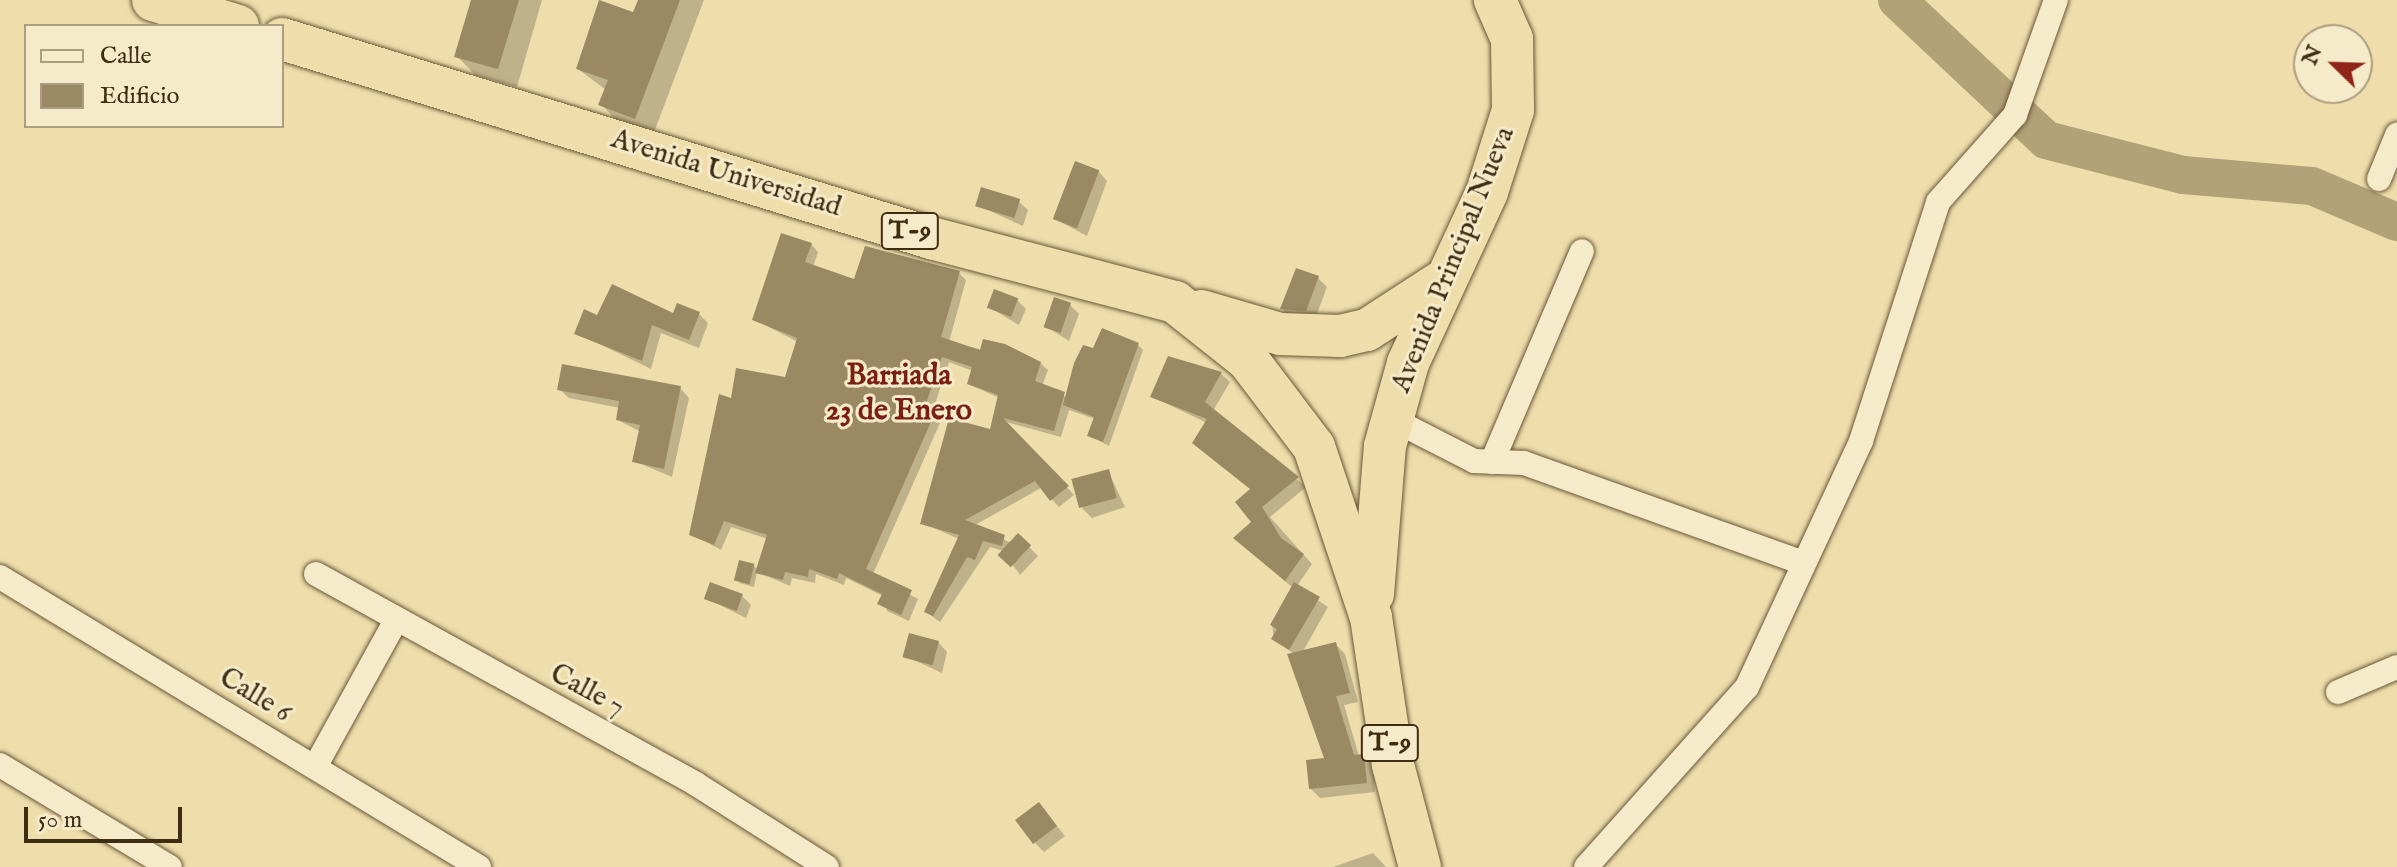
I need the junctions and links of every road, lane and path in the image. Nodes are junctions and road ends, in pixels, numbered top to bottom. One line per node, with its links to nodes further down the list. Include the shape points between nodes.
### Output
1 (153, 0): 4 (highway)
2 (1495, 0): 9 (highway, Avenida Principal Nueva / T-9, via 1512,39 1513,110 1487,192)
3 (2056, 0): 13 (street, via 2015,115 1938,202 1861,441)
4 (231, 24)
5 (284, 40): 10 (highway, Avenida Universidad / T-9, via 931,238)
6 (2397, 135): 7 (street)
7 (2379, 179)
8 (1582, 251): 12 (street)
9 (1441, 282): 10 (highway, T-9, via 1367,330 1340,336 1280,334); 11 (highway, Avenida Principal Nueva / T-9)
10 (1175, 302): 16 (highway, Avenida Universidad / T-9, via 1248,360 1314,447)
11 (1392, 419): 12 (street, via 1474,461); 16 (highway, Avenida Principal Nueva / T-9)
12 (1492, 462): 13 (street, via 1524,463)
13 (1804, 563): 26 (street, via 1747,687)
14 (316, 574): 17 (street, Calle 7)
15 (0, 577): 21 (street, Calle 6)
16 (1371, 617): 25 (highway, T-9, via 1393,765)
17 (395, 622): 21 (street); 24 (street, Calle 7, via 696,784)
18 (2397, 667): 19 (street)
19 (2338, 692)
20 (0, 765): 22 (street)
21 (315, 767): 23 (street, Calle 6)
22 (170, 867)
23 (479, 867)
24 (827, 867)
25 (1420, 867)
26 (1586, 867)

